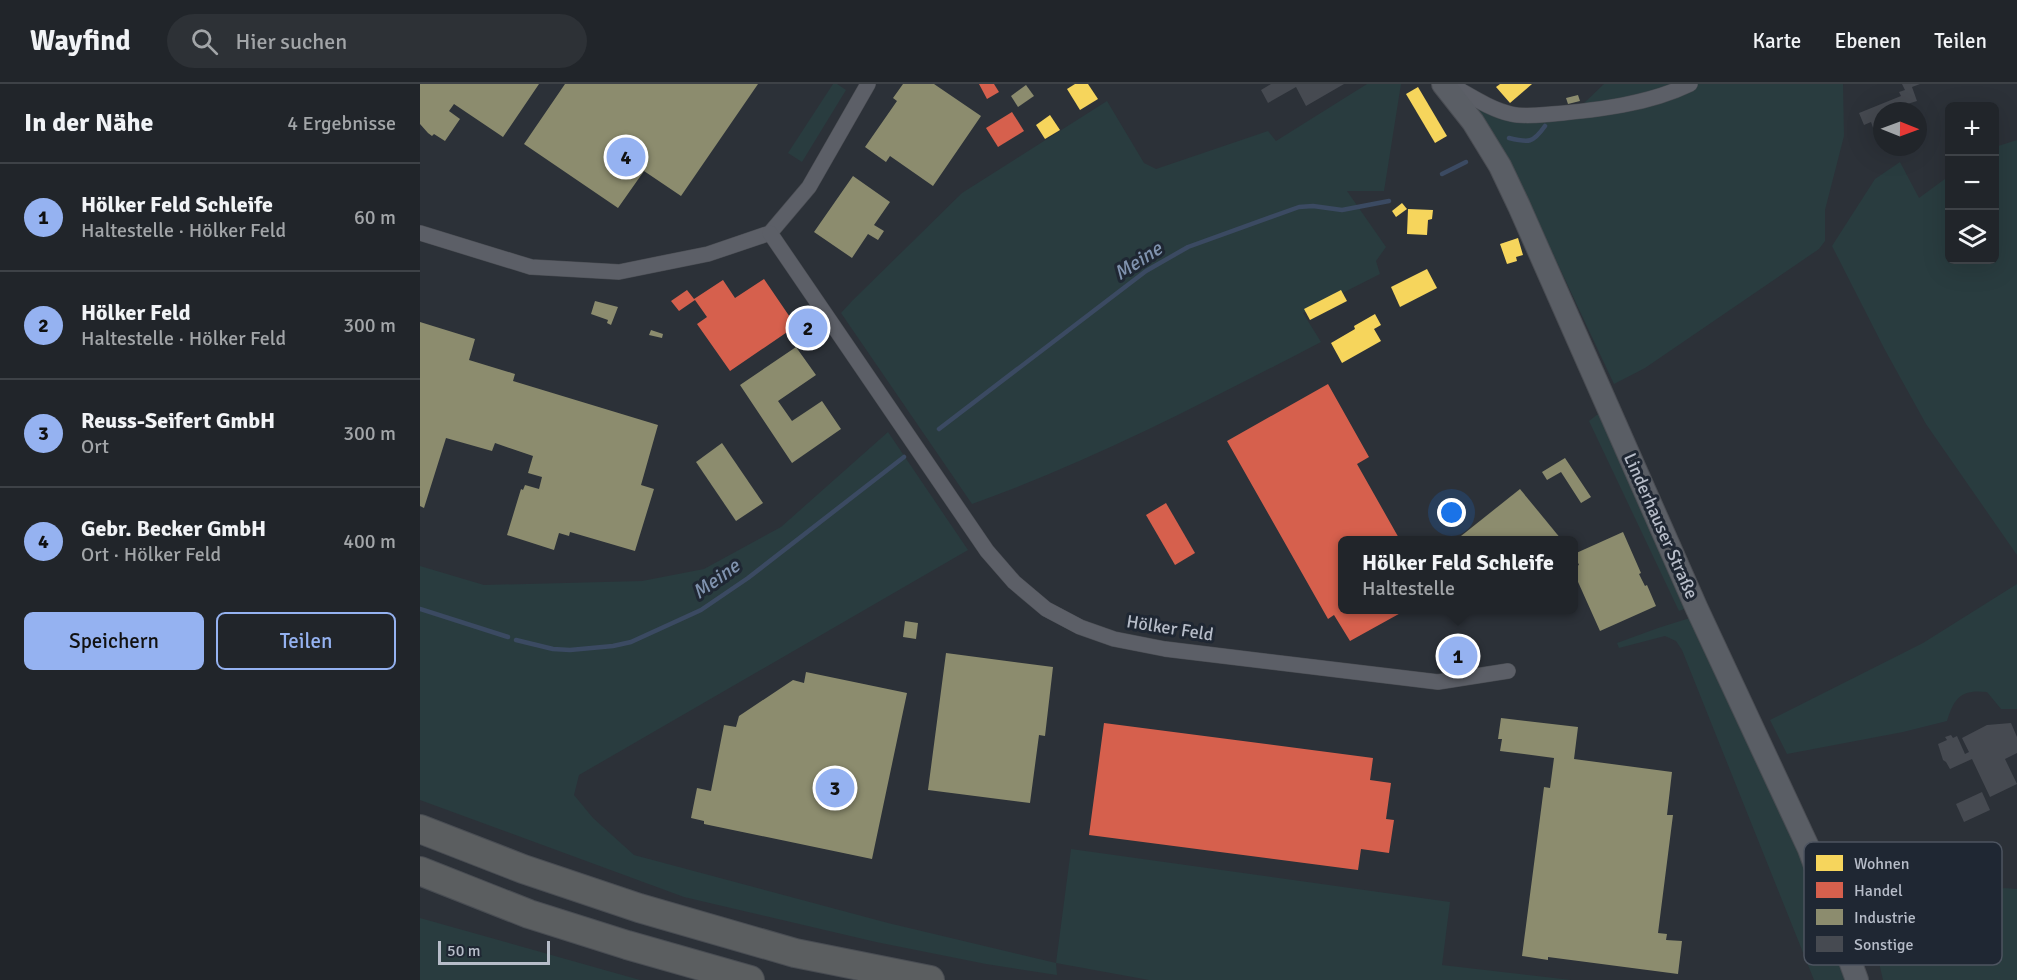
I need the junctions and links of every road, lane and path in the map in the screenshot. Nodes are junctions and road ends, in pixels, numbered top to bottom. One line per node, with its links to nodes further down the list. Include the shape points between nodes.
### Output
1 (868, 84): 6 (street, via 809,187)
2 (1443, 84): 9 (main road, Linderhauser Straße, via 1500,166 1697,609)
3 (1449, 84): 4 (street, via 1494,108 1532,116 1646,100)
4 (1690, 84)
5 (420, 233): 6 (street, via 531,267 619,272 708,254)
6 (770, 233): 7 (street, Hölker Feld, via 987,551 1014,582 1046,609 1114,639 1165,649 1438,682)
7 (1508, 671)
8 (420, 829): 13 (highway, via 639,908 795,953)
9 (1806, 842)
10 (420, 871): 12 (highway, via 529,914)
11 (1852, 965): 14 (main road, Linderhauser Straße)
12 (750, 980)
13 (930, 980)
14 (1857, 980)

